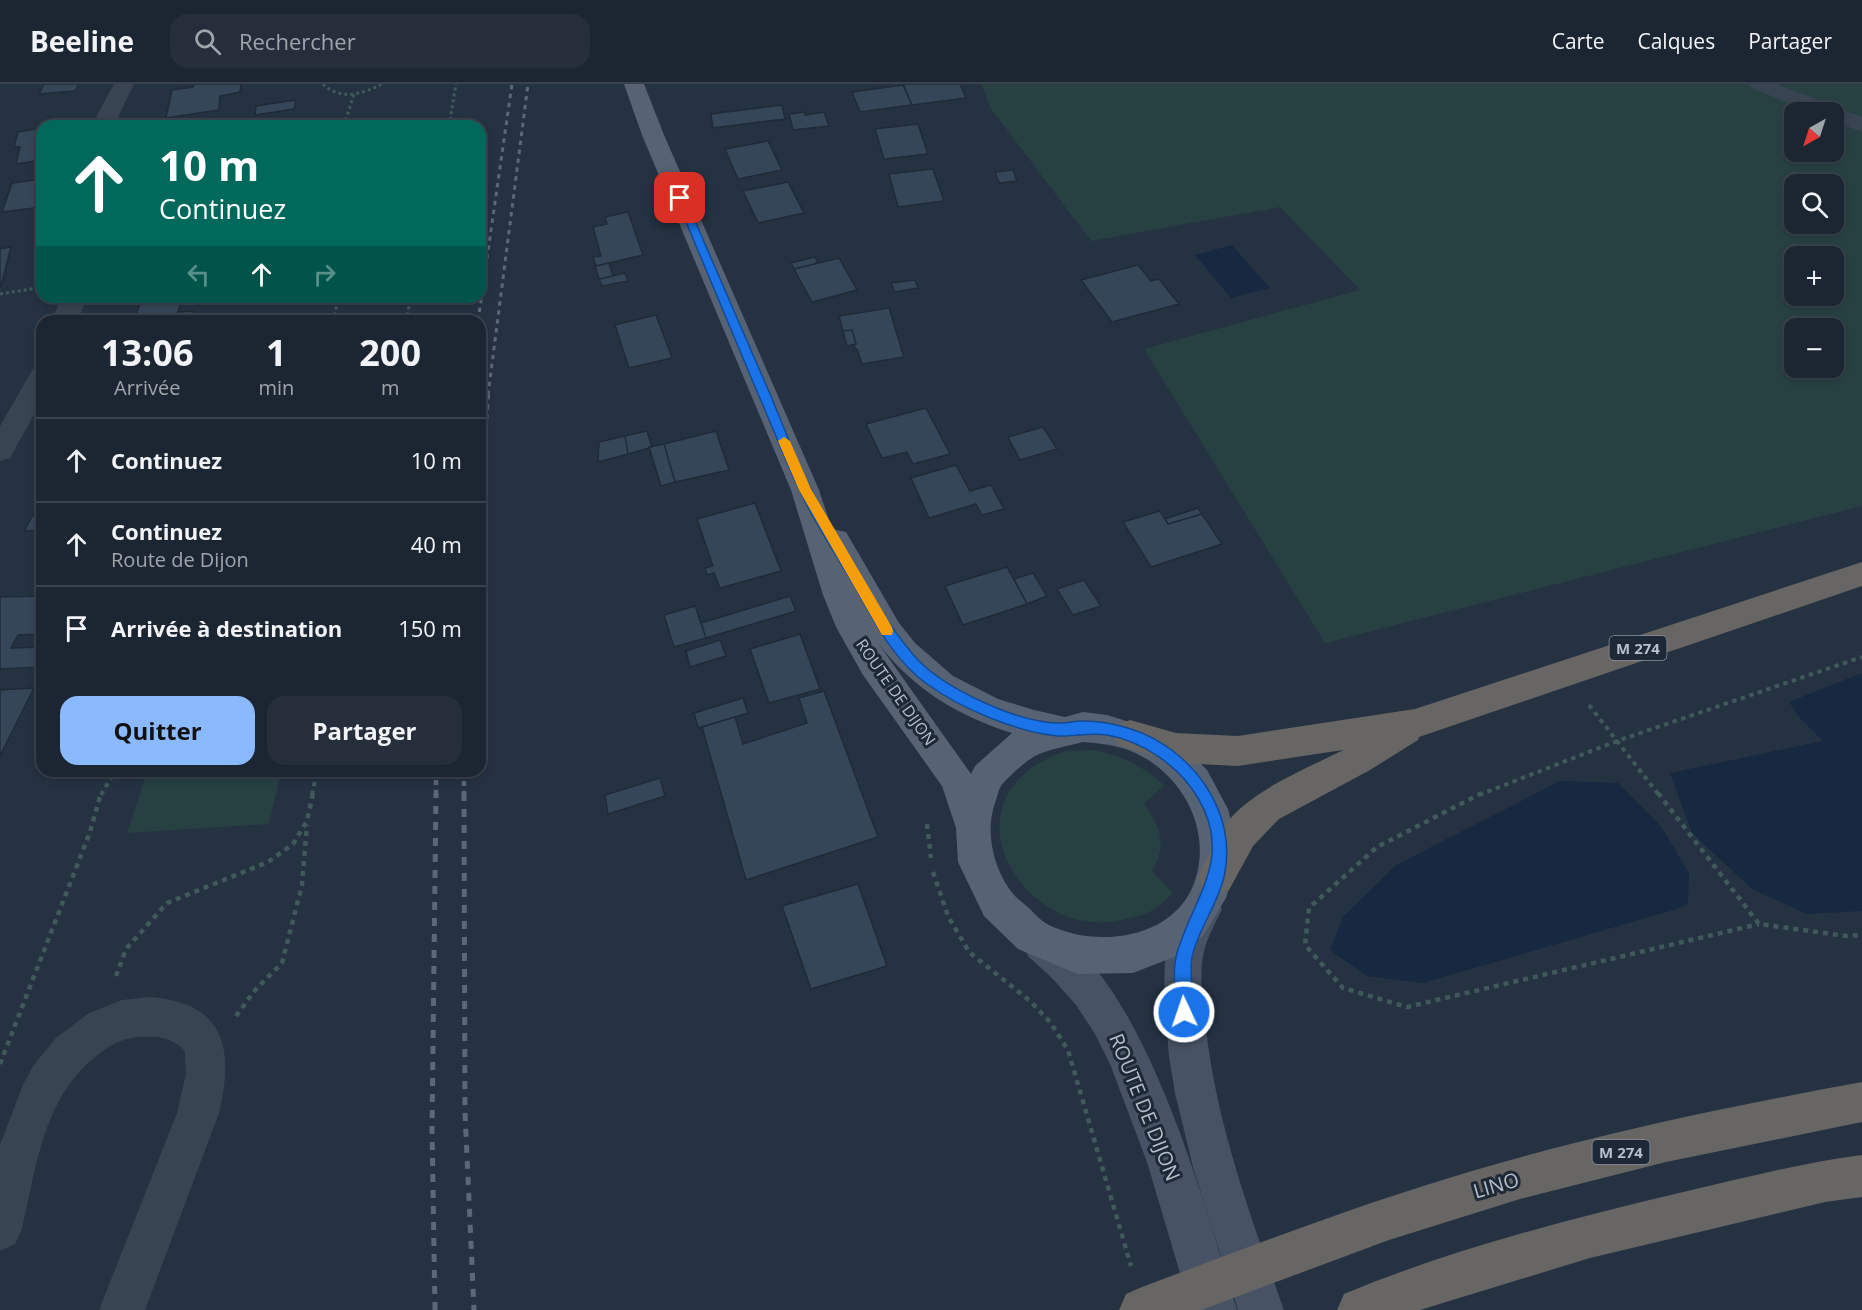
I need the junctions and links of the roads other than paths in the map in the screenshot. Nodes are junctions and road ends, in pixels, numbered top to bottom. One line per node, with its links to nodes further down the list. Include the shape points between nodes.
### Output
1 (124, 84): 6 (street)
2 (634, 84): 10 (main road, ROUTE DE DIJON)
3 (1759, 84): 4 (street)
4 (1803, 102)
5 (1844, 118): 7 (street)
6 (107, 120)
7 (1862, 125)
8 (36, 387): 9 (street)
9 (0, 450)
10 (805, 490): 13 (main road, ROUTE DE DIJON, via 888,633 913,664 930,680 970,702 1020,722); 15 (main road, ROUTE DE DIJON, via 838,595 860,644 954,775)
11 (1862, 574): 12 (highway, M 274)
12 (1415, 724): 14 (highway, M 274, via 1238,751 1176,748); 16 (highway, M 274, via 1267,808 1240,834)
13 (1059, 730): 14 (main road, via 1083,727); 15 (main road, via 1027,741 1000,761 976,800)
14 (1130, 735): 16 (main road, via 1173,758 1204,795 1215,821 1220,850)
15 (971, 823): 17 (main road, via 978,871 1006,915)
16 (1211, 891): 17 (main road, via 1187,927 1163,944 1134,954 1079,954); 24 (main road, via 1185,954 1182,984 1188,1051 1215,1169)
17 (1028, 933): 23 (main road, ROUTE DE DIJON, via 1082,981 1119,1038 1169,1162)
18 (1862, 1102): 22 (highway, LINO / M 274, via 1728,1126 1570,1164 1385,1219)
19 (1862, 1176): 25 (highway, via 1600,1232 1410,1290)
20 (0, 1229): 21 (street, via 30,1118 45,1082 61,1061 110,1025 134,1017 165,1018 192,1030 200,1040 207,1071 198,1113)
21 (122, 1310)
22 (1142, 1310)
23 (1214, 1310)
24 (1261, 1310)
25 (1360, 1310)

